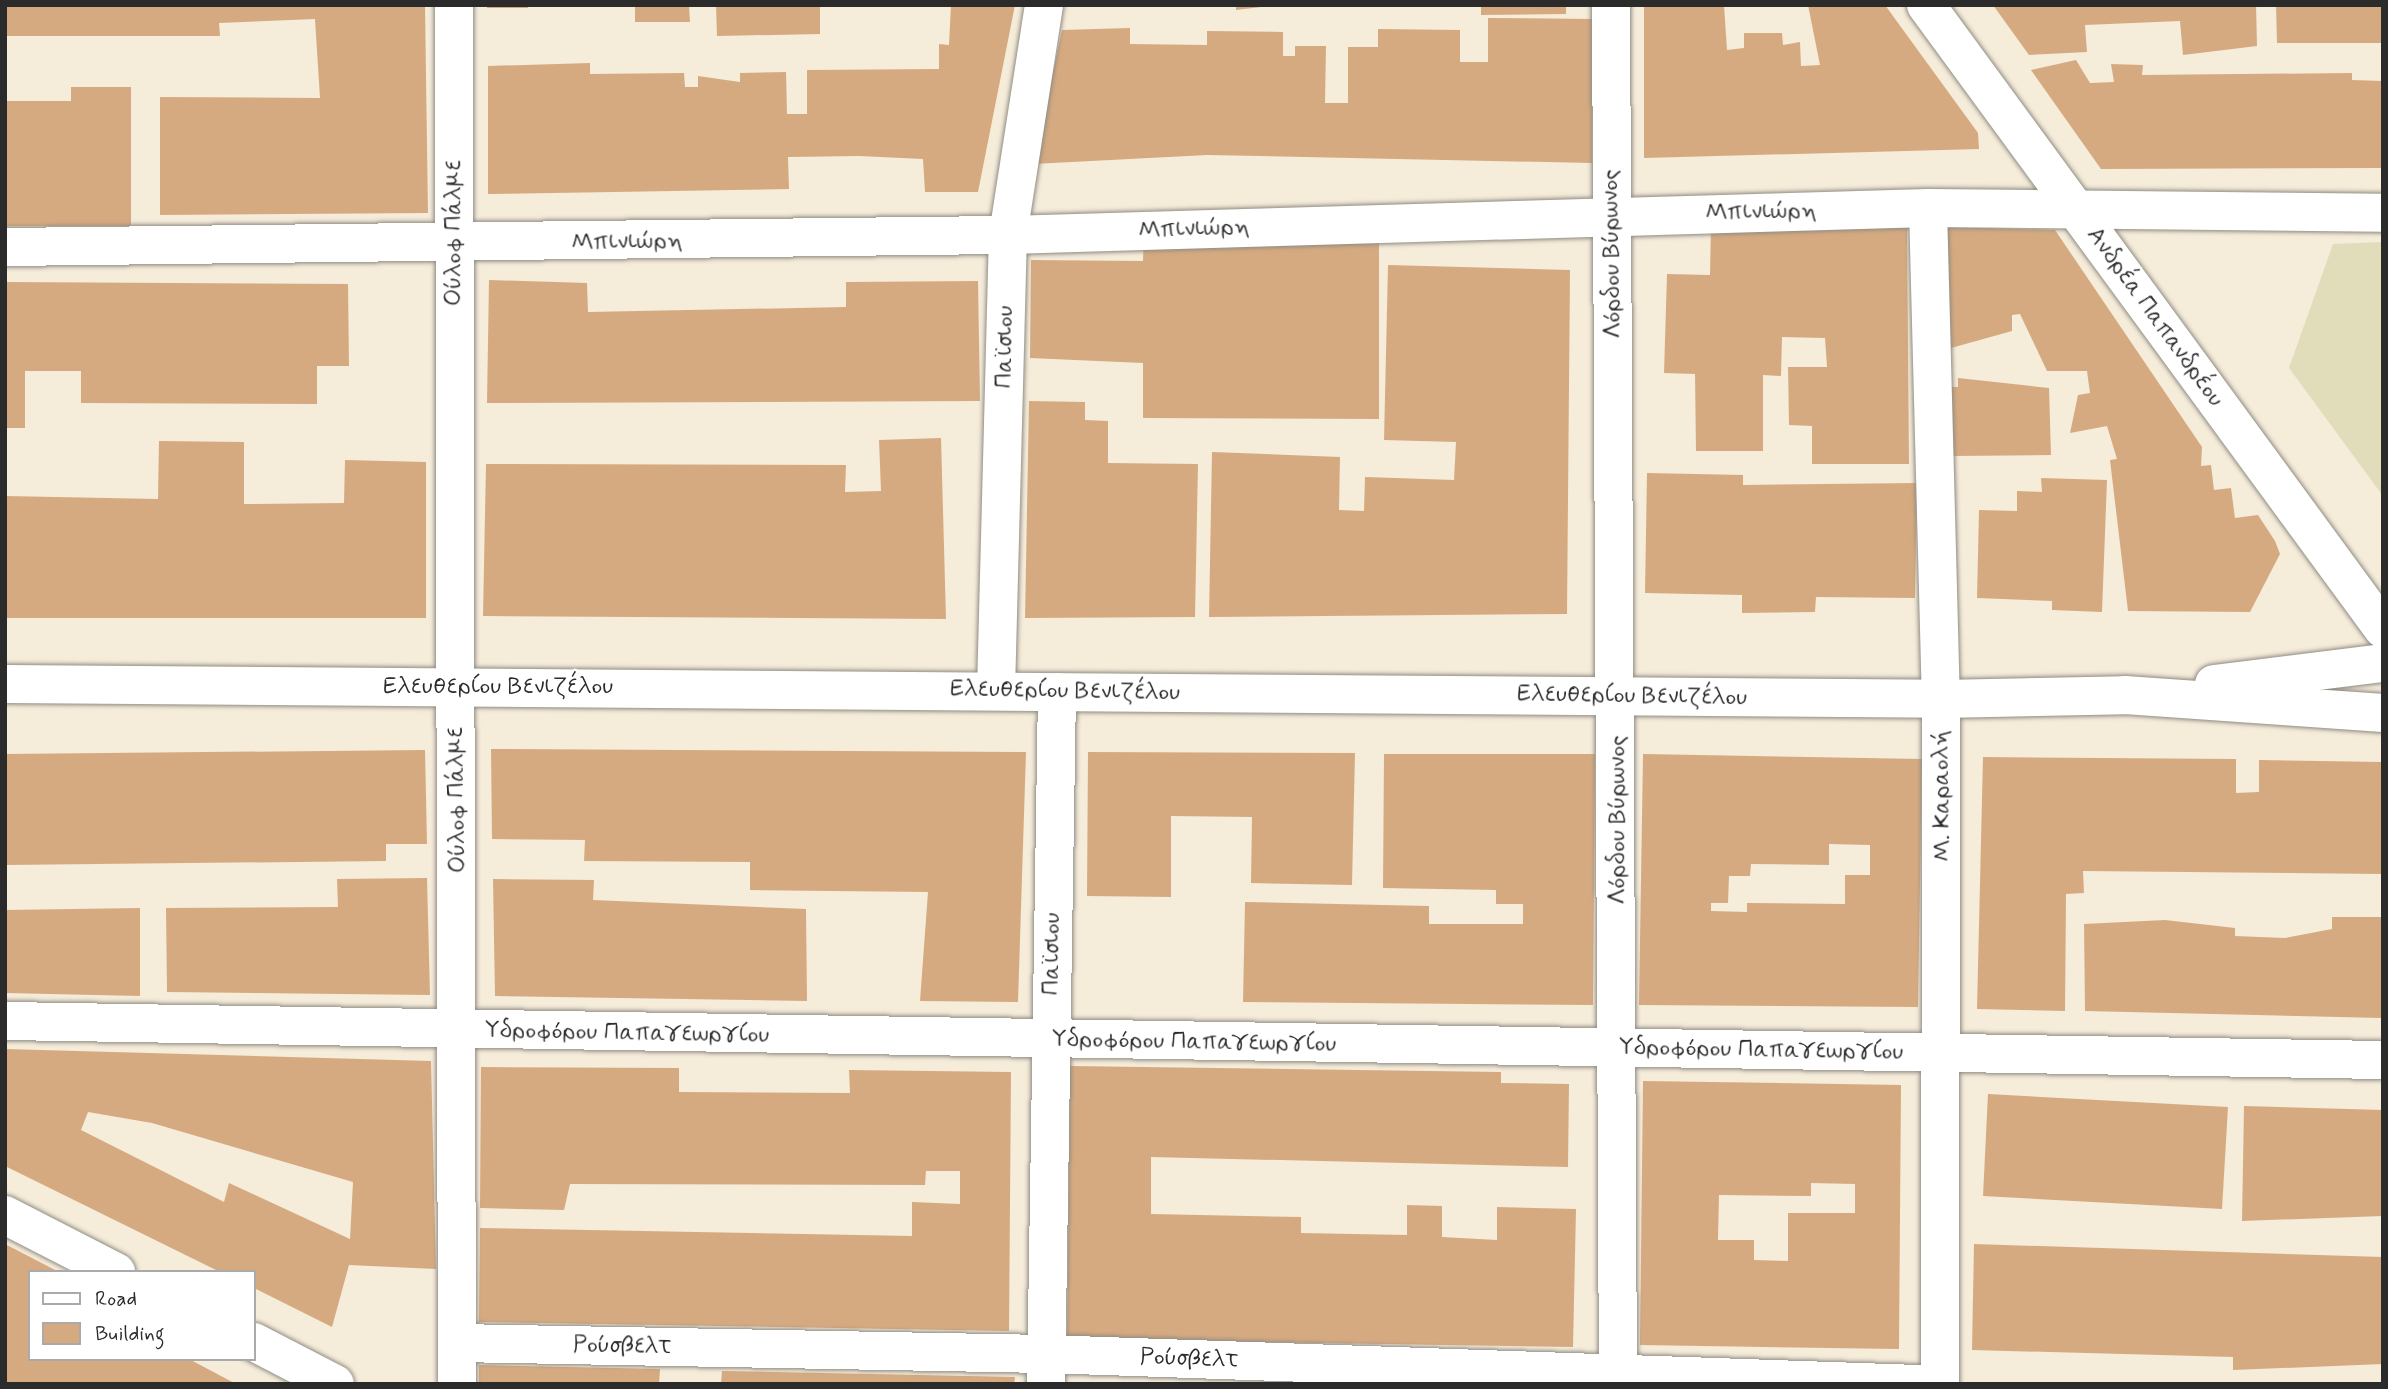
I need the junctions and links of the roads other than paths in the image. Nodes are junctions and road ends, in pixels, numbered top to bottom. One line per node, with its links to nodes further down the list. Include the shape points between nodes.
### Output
1 (454, 5): 10 (street, Ούλοφ Πάλμε)
2 (1044, 5): 9 (street, Παϊσιου)
3 (1611, 5): 8 (street, Λόρδου Βύρωνος)
4 (1926, 5): 6 (street, Ανδρέα Παπανδρέου)
5 (1928, 208): 6 (street, Μπινιώρη); 8 (street, Μπινιώρη); 20 (street, Μ. Καραολή)
6 (2077, 211): 7 (street, Μπινιώρη); 12 (street, Ανδρέα Παπανδρέου)
7 (2383, 213)
8 (1611, 216): 9 (street, Μπινιώρη); 19 (street, Λόρδου Βύρωνος)
9 (1008, 235): 10 (street, Μπινιώρη); 16 (street, Παϊσιου)
10 (454, 244): 11 (street, Μπινιώρη); 15 (street, Ούλοφ Πάλμε)
11 (5, 247)
12 (2383, 629)
13 (2383, 663): 18 (street, Ελευθερίου Βενιζέλου)
14 (5, 684): 15 (street, Ελευθερίου Βενιζέλου)
15 (455, 687): 16 (street, Ελευθερίου Βενιζέλου); 23 (street, Ούλοφ Πάλμε)
16 (996, 691): 17 (street, Ελευθερίου Βενιζέλου)
17 (1057, 692): 19 (street, Ελευθερίου Βενιζέλου); 24 (street, Παϊσιου)
18 (2125, 695): 20 (street, Ελευθερίου Βενιζέλου); 21 (street, Ελευθερίου Βενιζέλου)
19 (1618, 696): 20 (street, Ελευθερίου Βενιζέλου); 25 (street, Λόρδου Βύρωνος)
20 (1941, 699): 26 (street, Μ. Καραολή)
21 (2383, 713)
22 (5, 1021): 23 (street, Υδροφόρου Παπαγεωργίου)
23 (461, 1031): 24 (street, Υδροφόρου Παπαγεωργίου); 31 (street, Ούλοφ Πάλμε)
24 (1051, 1040): 25 (street, Υδροφόρου Παπαγεωργίου); 32 (street, Παϊσιου)
25 (1618, 1048): 26 (street, Υδροφόρου Παπαγεωργίου); 33 (street, Λόρδου Βύρωνος)
26 (1945, 1053): 27 (street, Υδροφόρου Παπαγεωργίου); 37 (street, Μ. Καραολή)
27 (2383, 1060)
28 (5, 1215): 29 (street)
29 (112, 1270)
30 (256, 1343): 34 (street)
31 (457, 1343): 32 (street, Ρούσβελτ); 35 (street, Ούλοφ Πάλμε)
32 (1046, 1369): 33 (street, Ρούσβελτ)
33 (1618, 1379): 36 (street, Ρούσβελτ)
34 (335, 1384)
35 (457, 1384)
36 (1920, 1384)
37 (1940, 1384)

